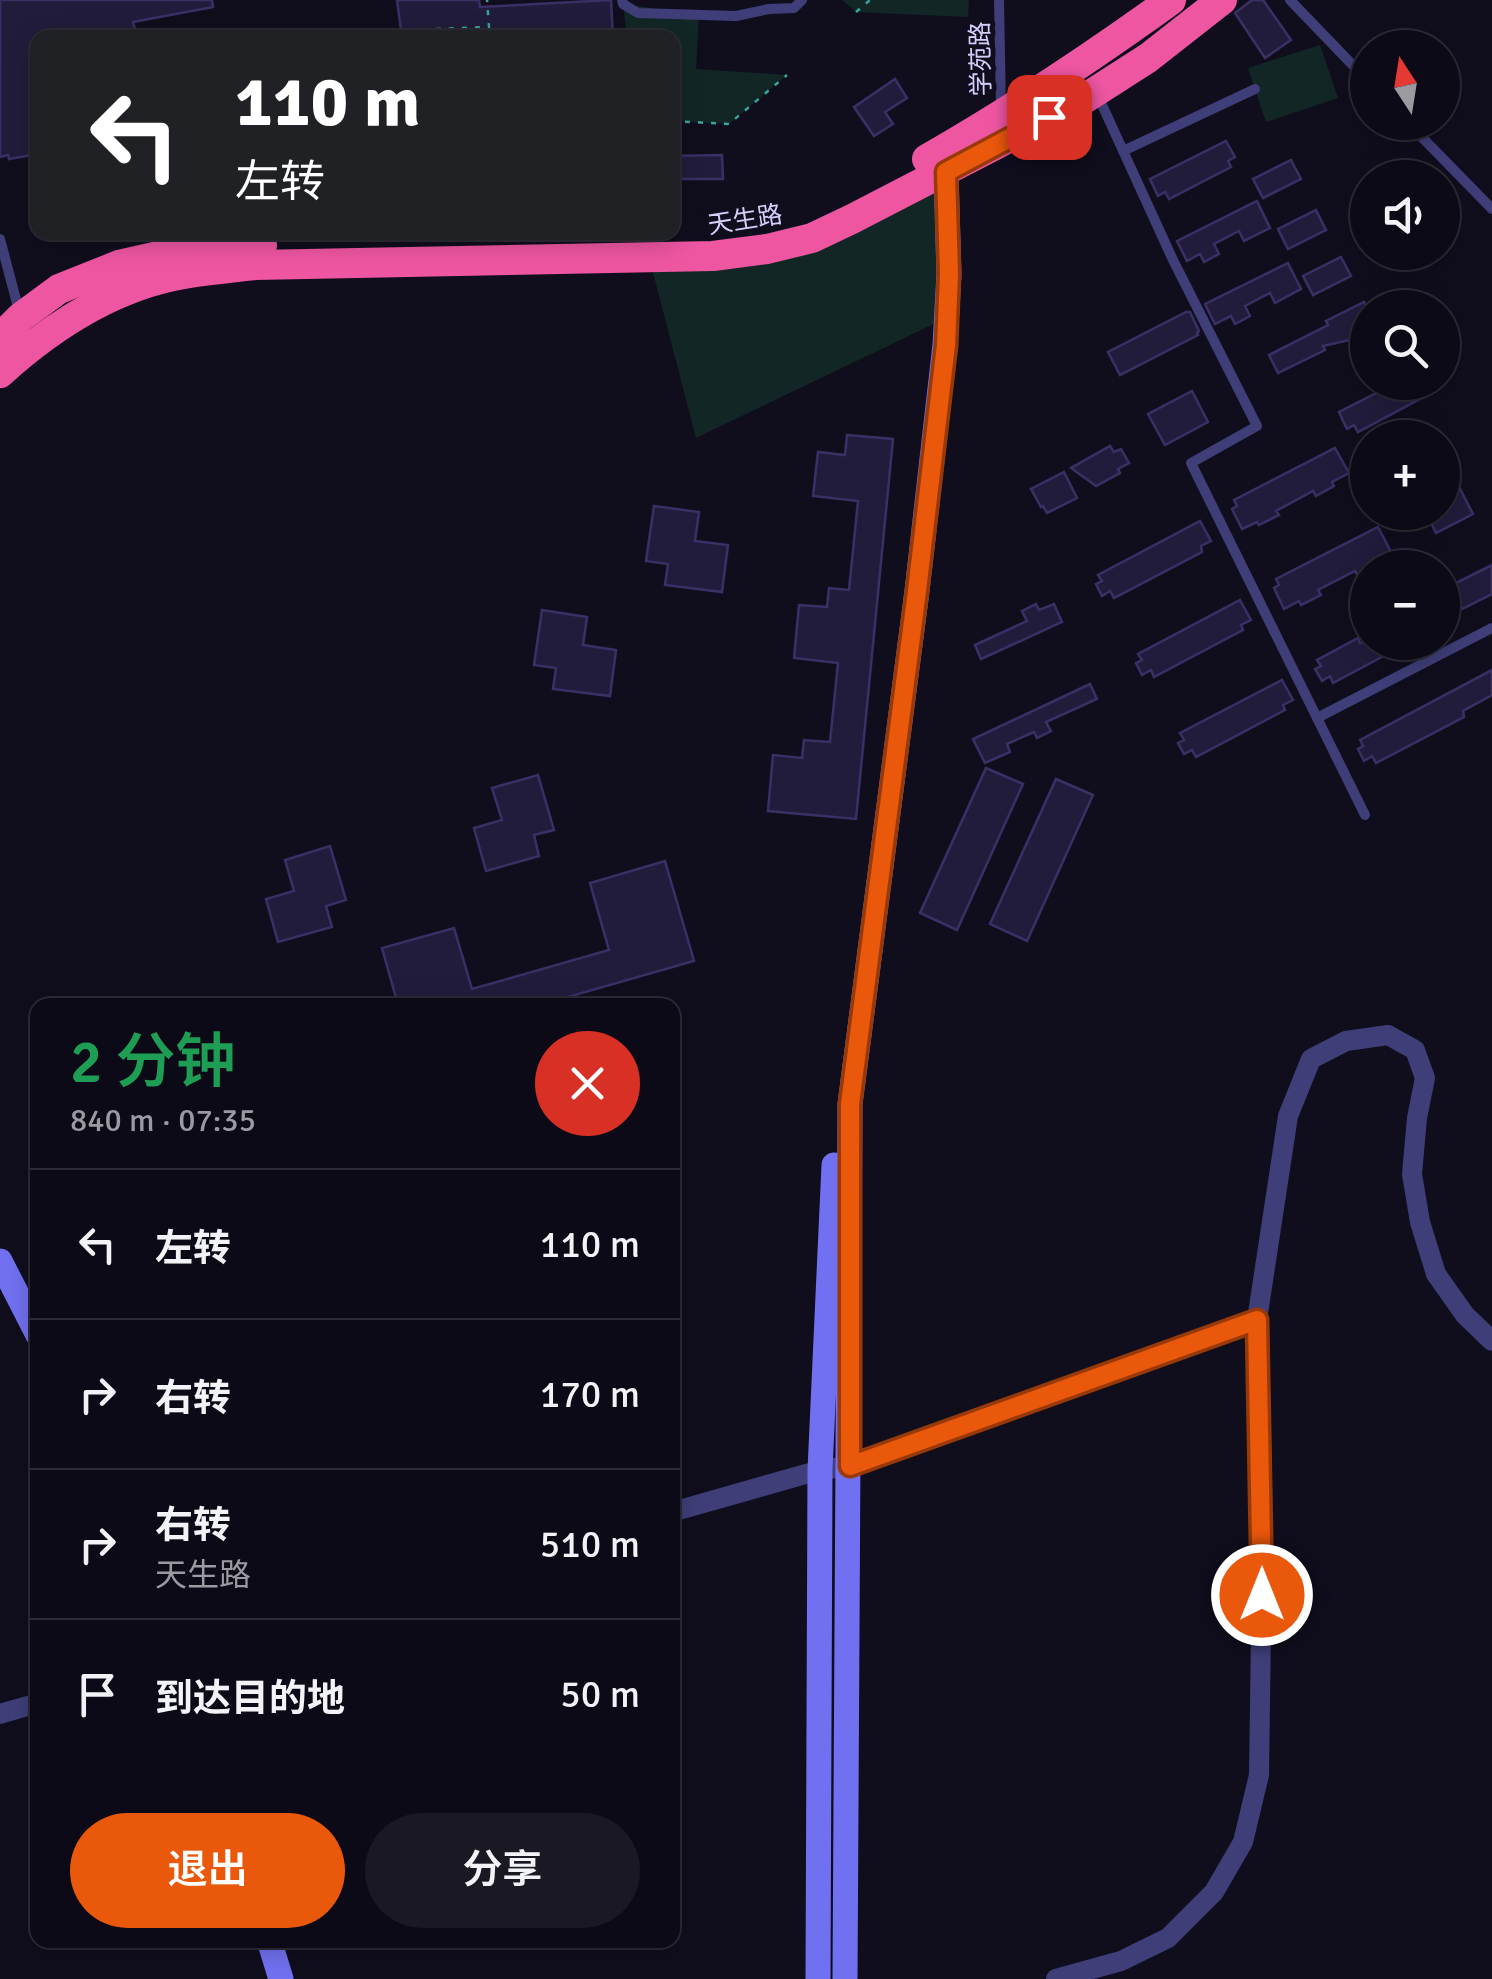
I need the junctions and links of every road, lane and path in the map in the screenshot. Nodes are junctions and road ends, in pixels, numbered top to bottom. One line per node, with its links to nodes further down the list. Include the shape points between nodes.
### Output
1 (487, 0): 10 (path, via 489,27)
2 (622, 0): 3 (lane, via 638,13 736,16 794,8)
3 (802, 0)
4 (870, 0): 9 (path)
5 (999, 0): 15 (lane, 学苑路)
6 (1171, 0): 15 (highway, 天生路)
7 (1222, 0): 14 (highway, 天生路)
8 (1290, 0): 11 (lane)
9 (856, 12)
10 (405, 30)
11 (1350, 63)
12 (787, 75): 16 (path, via 730,124)
13 (1254, 89): 18 (lane)
14 (1096, 91): 18 (lane); 19 (highway, 天生路)
15 (1001, 116): 21 (highway, 天生路, via 805,222 765,232)
16 (680, 122)
17 (1425, 140): 20 (lane)
18 (1123, 150): 27 (lane, via 1257,426 1191,463)
19 (946, 172): 24 (highway, 天生路, via 812,238 767,249 713,256 255,264 181,274); 29 (street, via 946,345)
20 (1492, 209)
21 (680, 237)
22 (0, 240): 24 (lane)
23 (537, 240): 24 (highway, 天生路, via 181,251 119,265 59,289)
24 (18, 336): 25 (highway, 天生路)
25 (0, 374)
26 (1492, 628): 27 (lane)
27 (1317, 718): 28 (lane)
28 (1365, 815)
29 (876, 899): 34 (street, via 850,1104); 35 (street, via 836,1109)
30 (0, 1261): 31 (street)
31 (30, 1319)
32 (1257, 1320): 33 (street, via 1288,1116 1311,1059 1346,1042 1388,1035 1415,1050 1425,1078 1412,1174 1436,1274); 34 (street); 43 (street, via 1259,1775 1243,1842 1214,1892 1168,1938 1122,1961)
33 (1492, 1341)
34 (850, 1466): 35 (street); 42 (street)
35 (820, 1470): 36 (street); 41 (street)
36 (680, 1510)
37 (30, 1705): 38 (street)
38 (0, 1714)
39 (272, 1948): 40 (street)
40 (281, 1979)
41 (818, 1979)
42 (845, 1979)
43 (1056, 1979)

